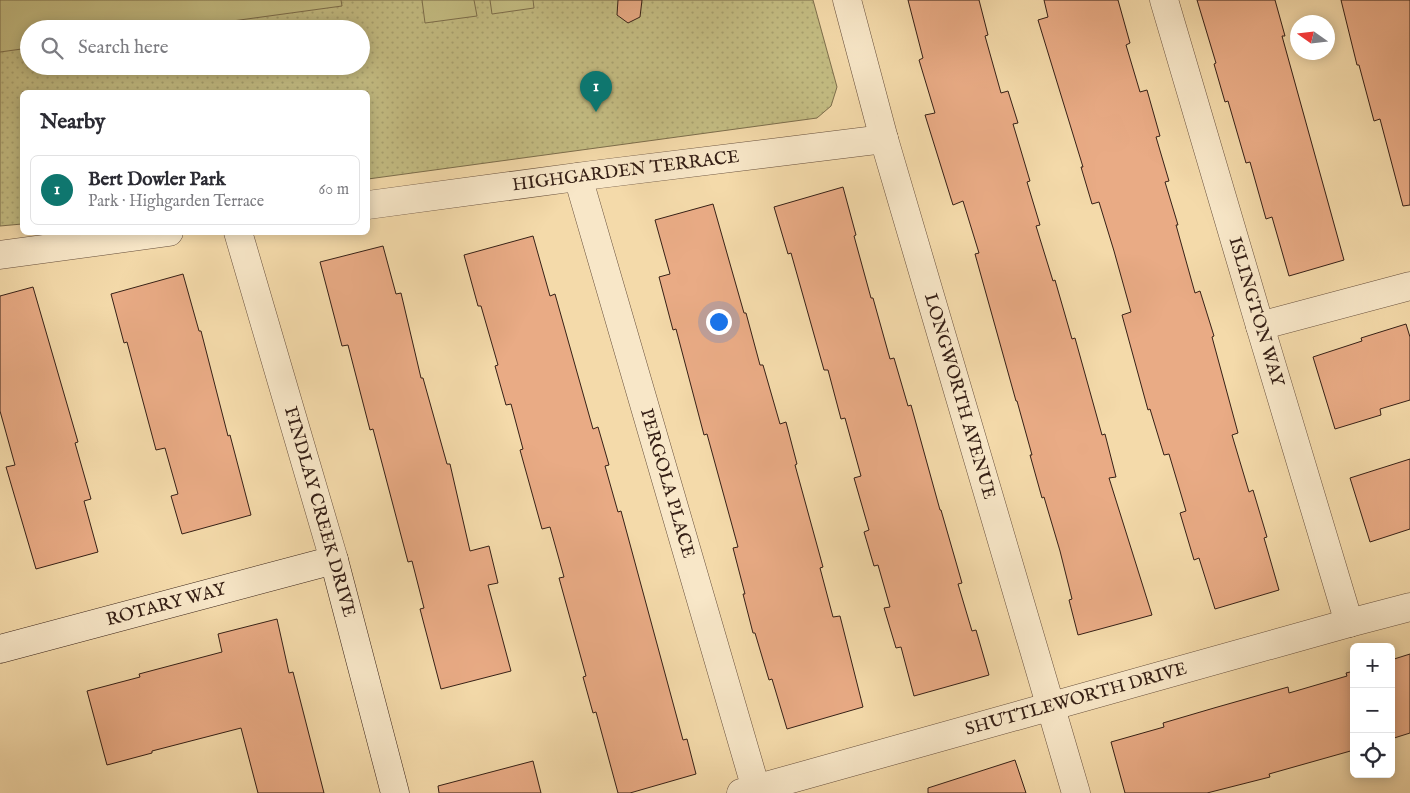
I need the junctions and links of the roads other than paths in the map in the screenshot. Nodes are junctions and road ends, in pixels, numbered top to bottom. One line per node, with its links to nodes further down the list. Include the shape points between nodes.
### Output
1 (847, 0): 3 (street, LONGWORTH AVENUE)
2 (1164, 0): 10 (street, ISLINGTON WAY)
3 (884, 138): 4 (street, HIGHGARDEN TERRACE); 15 (street, LONGWORTH AVENUE)
4 (578, 177): 5 (street, HIGHGARDEN TERRACE); 16 (street, PERGOLA PLACE)
5 (370, 205)
6 (147, 235): 8 (street)
7 (239, 235): 11 (street, FINDLAY CREEK DRIVE)
8 (0, 255)
9 (1410, 286): 10 (street)
10 (1260, 326): 13 (street, ISLINGTON WAY)
11 (334, 560): 14 (street, ROTARY WAY); 17 (street, FINDLAY CREEK DRIVE)
12 (1410, 607): 13 (street, SHUTTLEWORTH DRIVE)
13 (1349, 623): 15 (street, SHUTTLEWORTH DRIVE)
14 (0, 648)
15 (1051, 707): 16 (street, SHUTTLEWORTH DRIVE); 18 (street, LONGWORTH AVENUE)
16 (749, 791)
17 (395, 793)
18 (1076, 793)

